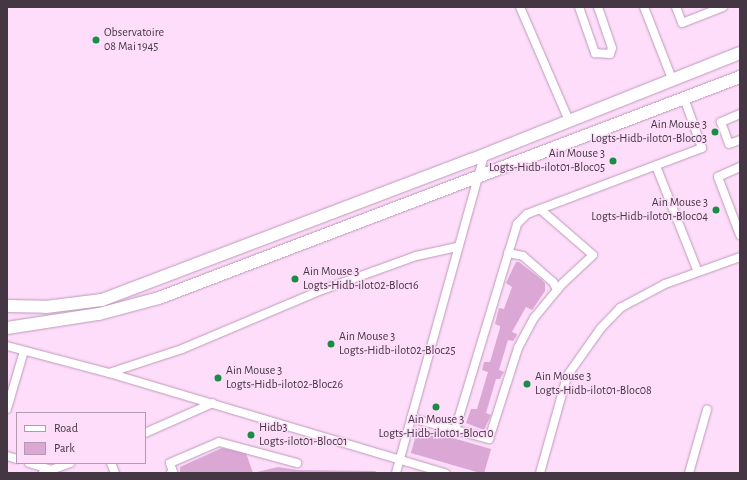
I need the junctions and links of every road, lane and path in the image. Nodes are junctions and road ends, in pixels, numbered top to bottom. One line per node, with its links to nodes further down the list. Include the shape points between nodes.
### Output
1 (520, 7): 12 (street)
2 (579, 7): 3 (street, via 595,53 610,54 612,48)
3 (598, 7)
4 (644, 7): 9 (street)
5 (676, 7): 6 (street, via 682,23)
6 (723, 7)
7 (740, 53): 9 (street)
8 (740, 77): 10 (street)
9 (672, 79): 12 (street)
10 (684, 98): 15 (street, via 702,148); 17 (street)
11 (740, 114): 13 (street, via 721,122 729,144)
12 (569, 121): 14 (street)
13 (740, 140)
14 (484, 155): 17 (street); 25 (street, via 102,300 46,307)
15 (656, 166): 18 (street); 23 (street)
16 (740, 167): 19 (street, via 718,177)
17 (476, 178): 20 (street); 26 (street, via 159,298 99,314)
18 (541, 210): 21 (street, via 527,214 517,224); 24 (street, via 593,255)
19 (740, 235)
20 (457, 247): 29 (street, via 416,256 322,290 182,349); 33 (street)
21 (508, 254): 24 (street, via 523,256 553,282); 34 (street)
22 (740, 257): 23 (street)
23 (698, 272): 45 (street, via 666,284 620,308 601,328 567,376)
24 (558, 290): 34 (street, via 534,318 518,348 489,439)
25 (7, 306)
26 (7, 328)
27 (7, 346): 28 (street)
28 (24, 351): 29 (street); 31 (street)
29 (109, 373): 30 (street)
30 (213, 403): 35 (street); 36 (street)
31 (7, 409)
32 (707, 410): 46 (street)
33 (411, 418): 34 (street); 36 (street)
34 (455, 430)
35 (146, 433)
36 (399, 461): 43 (street); 44 (street)
37 (297, 463): 42 (street, via 219,442 170,464 173,472)
38 (32, 464): 40 (street)
39 (67, 464): 40 (street)
40 (52, 470): 41 (street)
41 (43, 473)
42 (171, 473)
43 (396, 473)
44 (445, 473)
45 (540, 473)
46 (689, 473)

